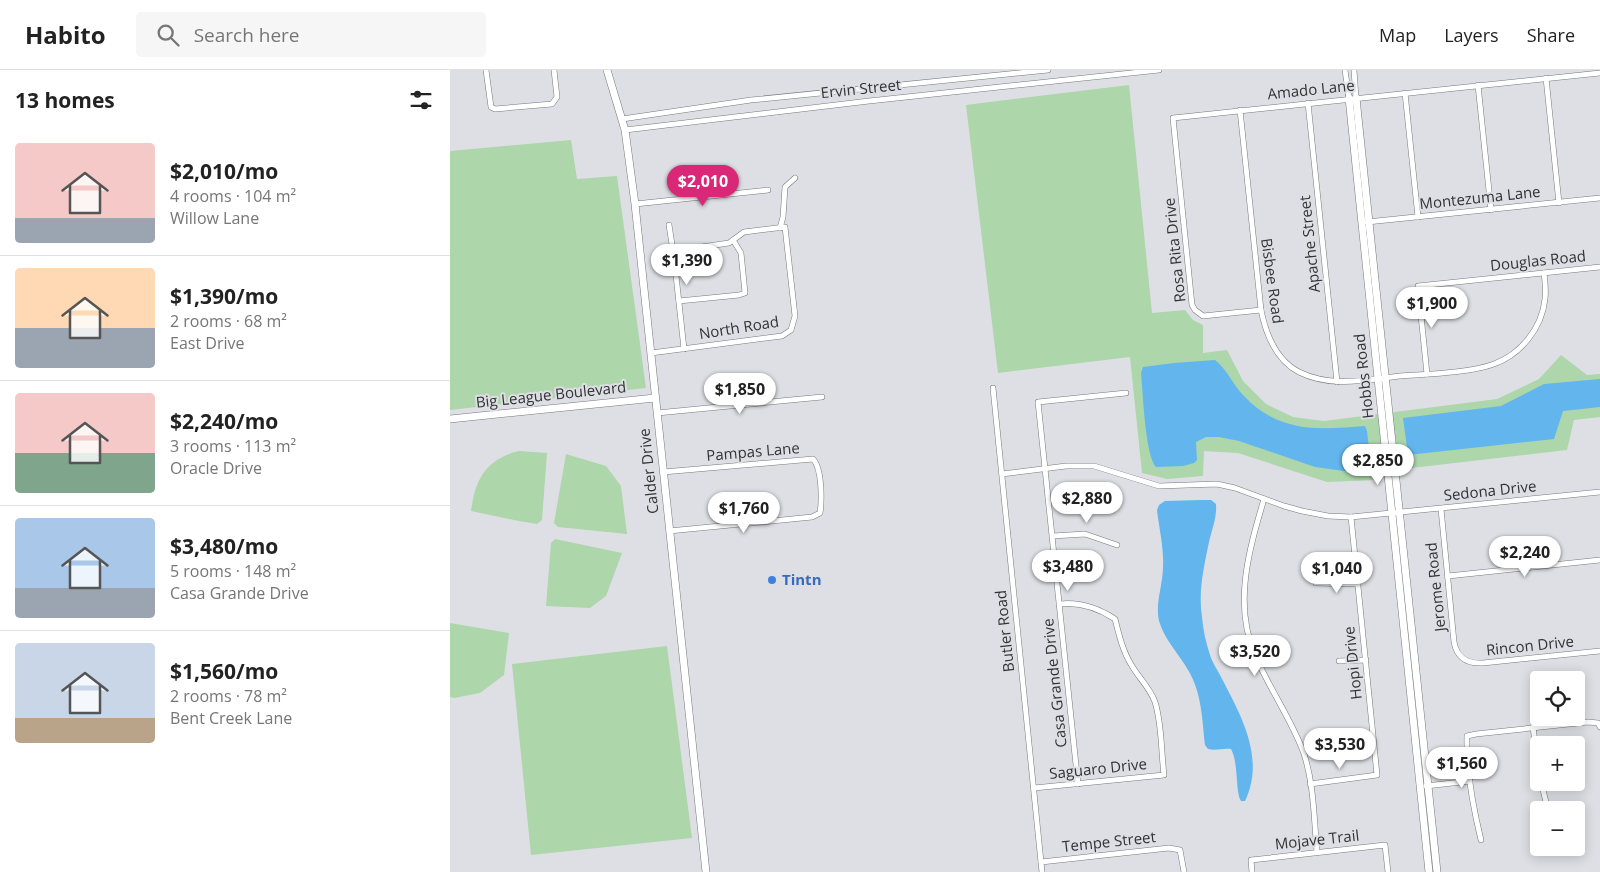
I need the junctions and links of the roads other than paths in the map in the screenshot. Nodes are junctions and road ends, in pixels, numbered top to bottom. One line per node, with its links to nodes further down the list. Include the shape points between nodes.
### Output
1 (486, 70): 2 (street, via 491,108 501,109 552,104 556,97)
2 (554, 70)
3 (606, 70): 15 (street, Calder Drive)
4 (1048, 70): 15 (street, Ervin Street, via 751,100)
5 (1160, 70): 17 (street, Ervin Street)
6 (1345, 70): 12 (street, Hobbs Road)
7 (1354, 70): 12 (street, Hobbs Road)
8 (1600, 73): 9 (street, Amado Lane)
9 (1546, 78): 10 (street, Amado Lane); 21 (street)
10 (1478, 85): 11 (street, Amado Lane); 23 (street)
11 (1405, 93): 12 (street, Amado Lane); 24 (street)
12 (1352, 98): 13 (street, Amado Lane); 25 (street, Hobbs Road); 26 (street, Hobbs Road)
13 (1308, 103): 14 (street, Amado Lane); 39 (street, Apache Street)
14 (1240, 110): 16 (street, Amado Lane); 34 (street, Bisbee Road)
15 (622, 118): 17 (street, Calder Drive)
16 (1173, 118): 34 (street, Rosa Rita Drive, via 1194,310 1203,316)
17 (625, 130): 22 (street, Calder Drive)
18 (795, 178): 28 (street, via 785,187 784,217)
19 (768, 190): 22 (street)
20 (1600, 198): 21 (street, Montezuma Lane)
21 (1559, 203): 23 (street, Montezuma Lane)
22 (635, 204): 36 (street, Calder Drive)
23 (1491, 210): 24 (street, Montezuma Lane)
24 (1418, 217): 25 (street, Montezuma Lane)
25 (1370, 222): 26 (street, Montezuma Lane); 38 (street, Hobbs Road)
26 (1362, 223): 38 (street, Hobbs Road)
27 (669, 226): 30 (street)
28 (780, 228): 29 (street, via 744,232); 35 (street, North Road, via 785,228 795,316 791,330 782,336)
29 (733, 240): 30 (street, via 729,244 674,251); 33 (street, via 741,253 746,292)
30 (674, 257): 33 (street)
31 (1600, 267): 32 (street, Douglas Road)
32 (1544, 273): 37 (street, Bisbee Road, via 1545,298 1540,321 1523,345 1482,368); 37 (street, Douglas Road, via 1418,286)
33 (679, 301): 35 (street)
34 (1261, 310): 39 (street, Bisbee Road, via 1271,344 1288,365 1318,380)
35 (684, 349): 36 (street, North Road)
36 (651, 353): 43 (street, Calder Drive)
37 (1427, 374): 38 (street, Bisbee Road)
38 (1382, 378): 39 (street, Bisbee Road); 52 (street, Hobbs Road)
39 (1337, 382)
40 (993, 388): 48 (street, Butler Road)
41 (1126, 393): 46 (street, Casa Grande Drive, via 1038,402)
42 (822, 396): 44 (street)
43 (655, 398): 44 (street, Calder Drive); 45 (street, Big League Boulevard)
44 (657, 413): 47 (street, Calder Drive)
45 (450, 419)
46 (1045, 469): 48 (street, Sedona Drive); 50 (street, Sedona Drive, via 1094,466 1159,486 1217,484); 55 (street, Casa Grande Drive)
47 (663, 472): 54 (street, Calder Drive); 54 (street, Pampas Lane, via 813,459 818,467 821,504 820,512 814,516)
48 (1002, 474): 74 (street, Butler Road)
49 (1600, 492): 51 (street, Sedona Drive)
50 (1264, 499): 53 (street, Sedona Drive, via 1302,511); 71 (street, via 1246,571 1244,611 1255,655 1303,751)
51 (1441, 509): 52 (street, Sedona Drive); 58 (street, Jerome Road)
52 (1396, 514): 53 (street, Sedona Drive); 72 (street, Hobbs Road); 73 (street, Hobbs Road)
53 (1351, 517): 60 (street, Hopi Drive)
54 (669, 531): 79 (street, Calder Drive)
55 (1052, 536): 56 (street, via 1085,534); 61 (street, Casa Grande Drive)
56 (1117, 545)
57 (1600, 560): 58 (street)
58 (1448, 576): 63 (street, Jerome Road, via 1456,648)
59 (1316, 583): 60 (street)
60 (1358, 584): 64 (street, Hopi Drive)
61 (1060, 604): 70 (street, Casa Grande Drive); 70 (street, Saguaro Drive, via 1080,604 1115,618 1132,666 1154,701 1164,775)
62 (1600, 651): 63 (street, Rincon Drive, via 1483,663)
63 (1464, 659)
64 (1366, 660): 65 (street); 71 (street, Hopi Drive, via 1377,775)
65 (1339, 661)
66 (1599, 725): 67 (street, via 1588,722)
67 (1533, 727): 68 (street); 69 (street, via 1468,736)
68 (1534, 736)
69 (1470, 781): 73 (street); 75 (street)
70 (1078, 784): 74 (street, Saguaro Drive)
71 (1310, 784): 76 (street)
72 (1420, 786): 73 (street); 77 (street, Hobbs Road)
73 (1428, 786): 77 (street, Hobbs Road)
74 (1034, 788): 78 (street, Butler Road)
75 (1480, 840)
76 (1317, 852): 82 (street, Mojave Trail, via 1251,860); 83 (street, Mojave Trail, via 1385,845)
77 (1432, 858): 84 (street, Hobbs Road); 85 (street, Hobbs Road)
78 (1042, 862): 80 (street, Butler Road); 81 (street, Tempe Street, via 1170,848 1180,850)
79 (706, 872)
80 (1042, 872)
81 (1184, 872)
82 (1252, 872)
83 (1388, 872)
84 (1429, 872)
85 (1437, 872)

